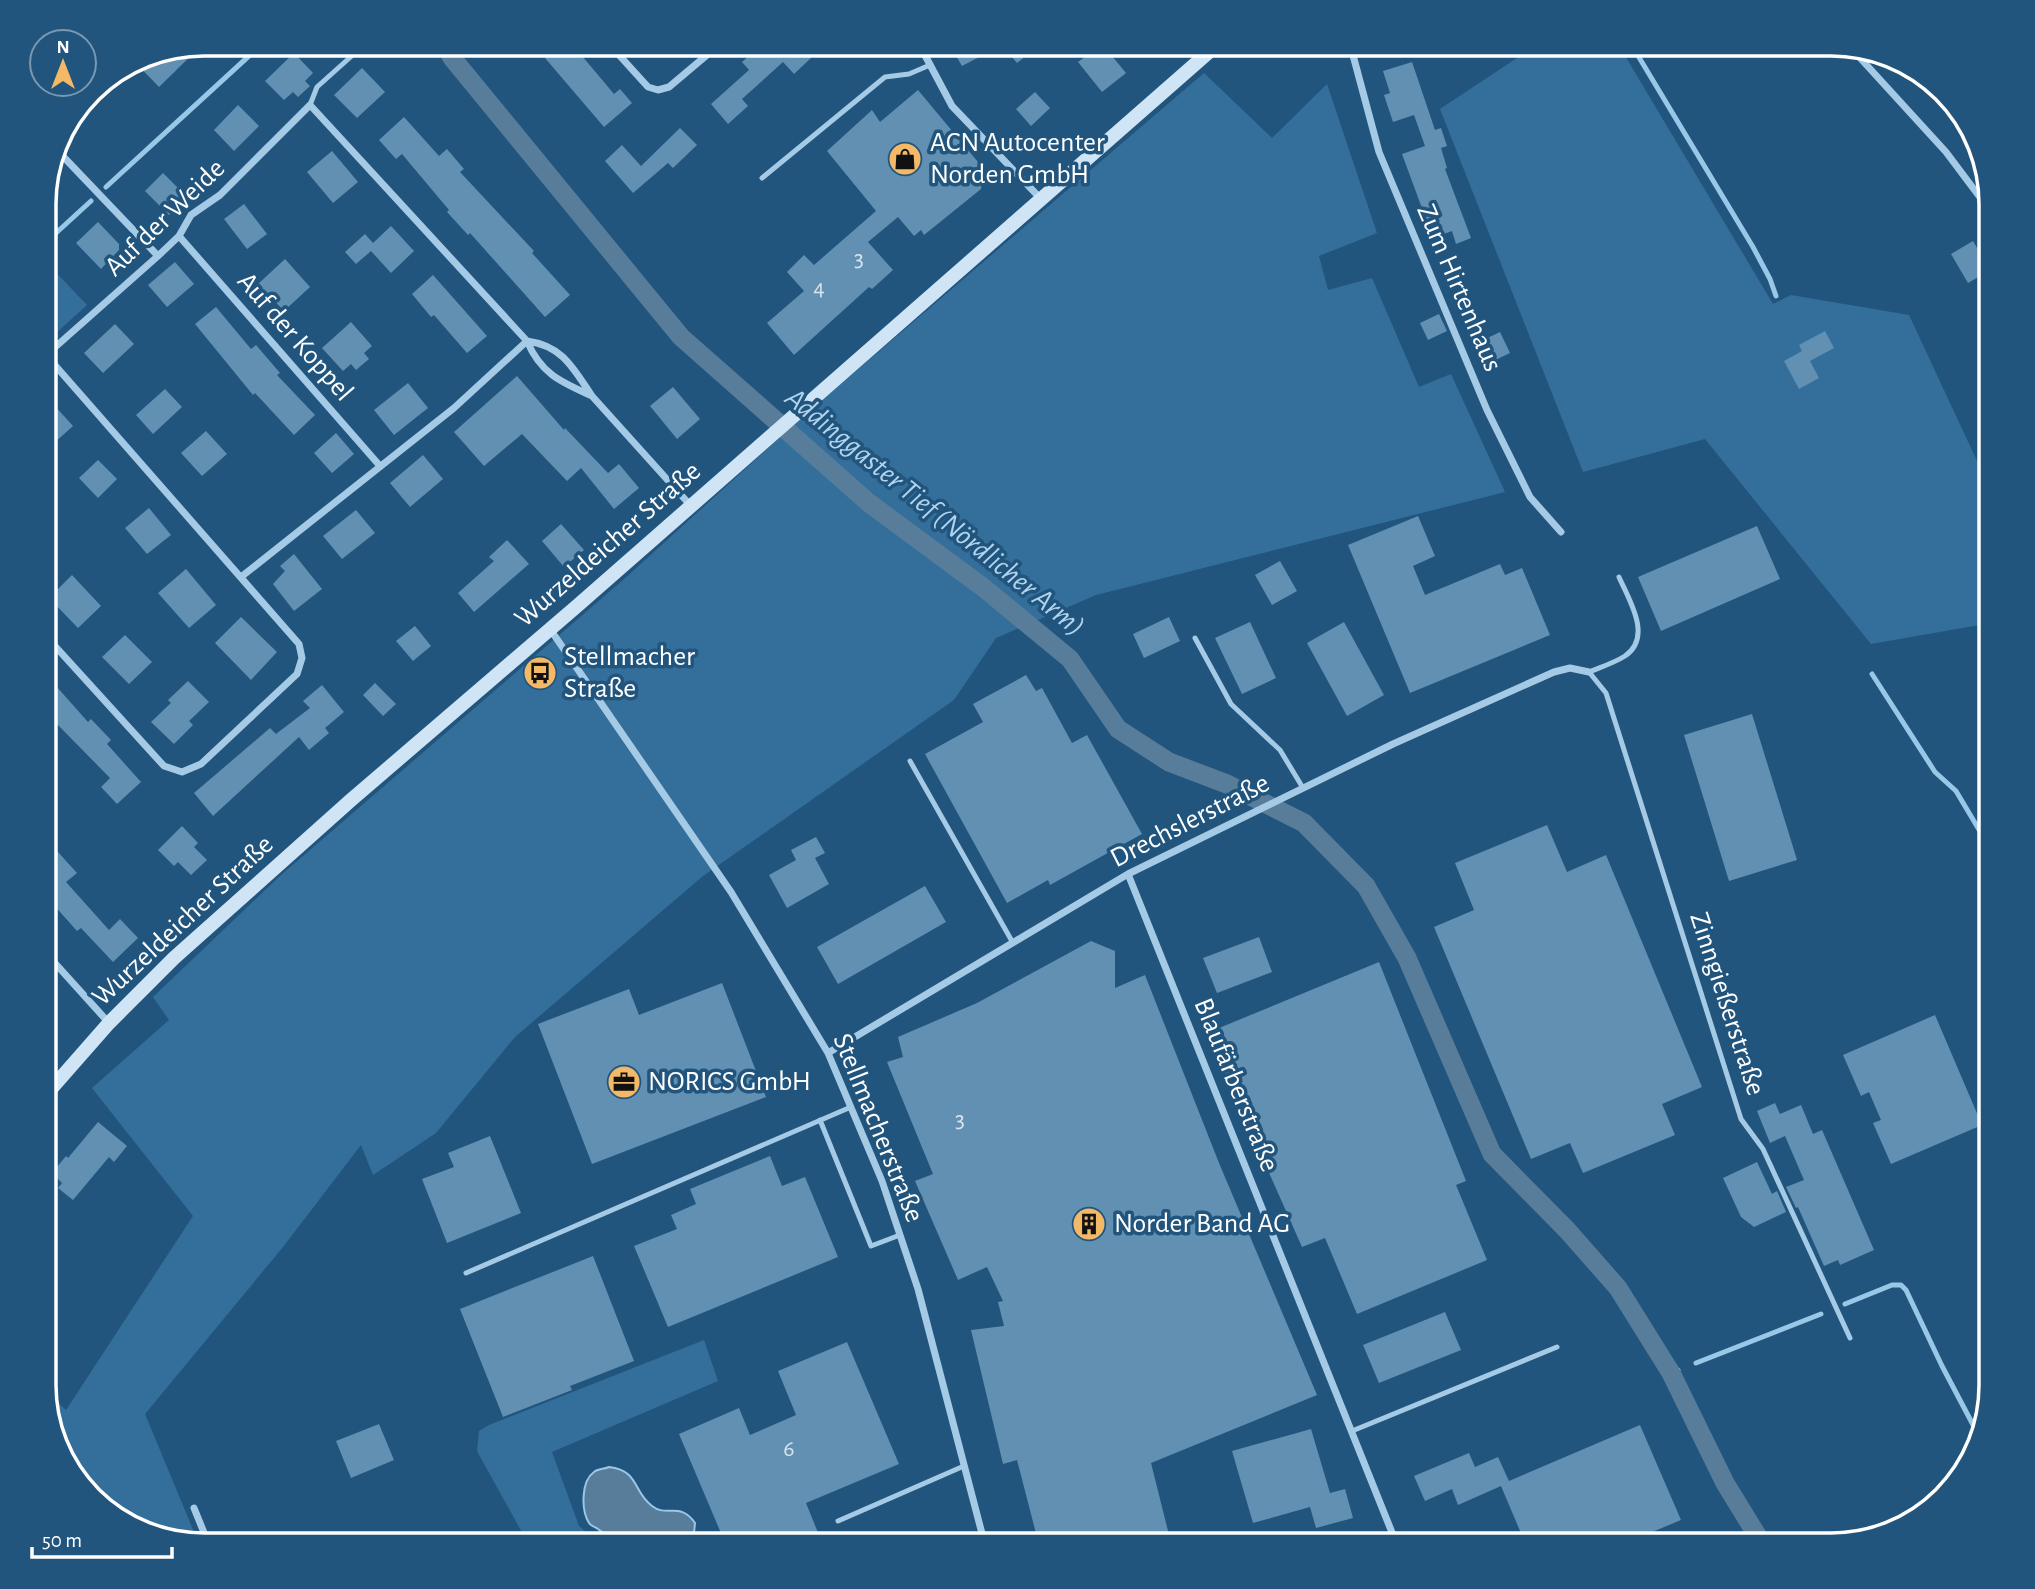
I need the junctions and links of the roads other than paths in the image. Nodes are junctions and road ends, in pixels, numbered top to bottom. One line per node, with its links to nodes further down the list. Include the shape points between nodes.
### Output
1 (352, 56): 9 (lane, Auf der Weide, via 317,87)
2 (620, 56): 3 (street, via 648,87 658,90 669,87)
3 (706, 56)
4 (925, 56): 8 (street)
5 (1205, 56): 13 (main road, Wurzeldeicher Straße)
6 (1353, 56): 22 (street, Zum Hirtenhaus, via 1379,152 1487,410 1530,497)
7 (1861, 59): 12 (street, via 1946,152)
8 (930, 65): 11 (lane, via 885,77); 13 (street, via 952,106)
9 (310, 104): 14 (street, Auf der Weide, via 220,195 191,215); 16 (street)
10 (64, 157): 15 (street)
11 (762, 178)
12 (1979, 195)
13 (1041, 199): 21 (main road, Wurzeldeicher Straße)
14 (178, 236): 15 (street, Auf der Weide); 20 (street, Auf der Koppel)
15 (158, 256): 17 (street, Auf der Weide)
16 (527, 341): 19 (street, via 534,357 555,379); 19 (street, via 546,343 559,353); 20 (street, via 454,408)
17 (56, 346)
18 (56, 368): 23 (street)
19 (592, 396): 21 (street)
20 (380, 466): 23 (street)
21 (691, 506): 25 (main road, Wurzeldeicher Straße)
22 (1561, 532)
23 (241, 577): 27 (street, via 299,644 302,658 297,674 201,764 182,772 164,766)
24 (1619, 577): 28 (lane, via 1639,638 1624,657)
25 (550, 628): 34 (main road, Wurzeldeicher Straße, via 184,949); 35 (street, Stellmacherstraße, via 731,892)
26 (1195, 638): 30 (lane, via 1231,705 1280,750)
27 (56, 647)
28 (1589, 672): 30 (street, Drechslerstraße, via 1570,668 1554,672); 41 (lane, Zinngießerstraße, via 1606,693 1741,1119 1763,1149)
29 (910, 761): 32 (lane)
30 (1303, 788): 31 (street, Drechslerstraße)
31 (1128, 874): 32 (street, Drechslerstraße); 43 (street, Blaufärberstraße)
32 (1013, 943): 35 (street, Drechslerstraße)
33 (56, 964): 34 (street)
34 (108, 1023): 36 (main road, Wurzeldeicher Straße)
35 (828, 1053): 37 (street, Stellmacherstraße)
36 (56, 1083)
37 (851, 1107): 38 (lane); 39 (street, Stellmacherstraße)
38 (820, 1120): 39 (lane, via 872,1246); 40 (lane)
39 (900, 1235): 44 (street, Stellmacherstraße)
40 (466, 1273)
41 (1850, 1338)
42 (1557, 1347): 43 (lane)
43 (1352, 1431): 49 (street, Blaufärberstraße)
44 (964, 1466): 46 (lane); 48 (street, Stellmacherstraße)
45 (194, 1508): 47 (street)
46 (838, 1521)
47 (204, 1533)
48 (982, 1533)
49 (1392, 1533)

